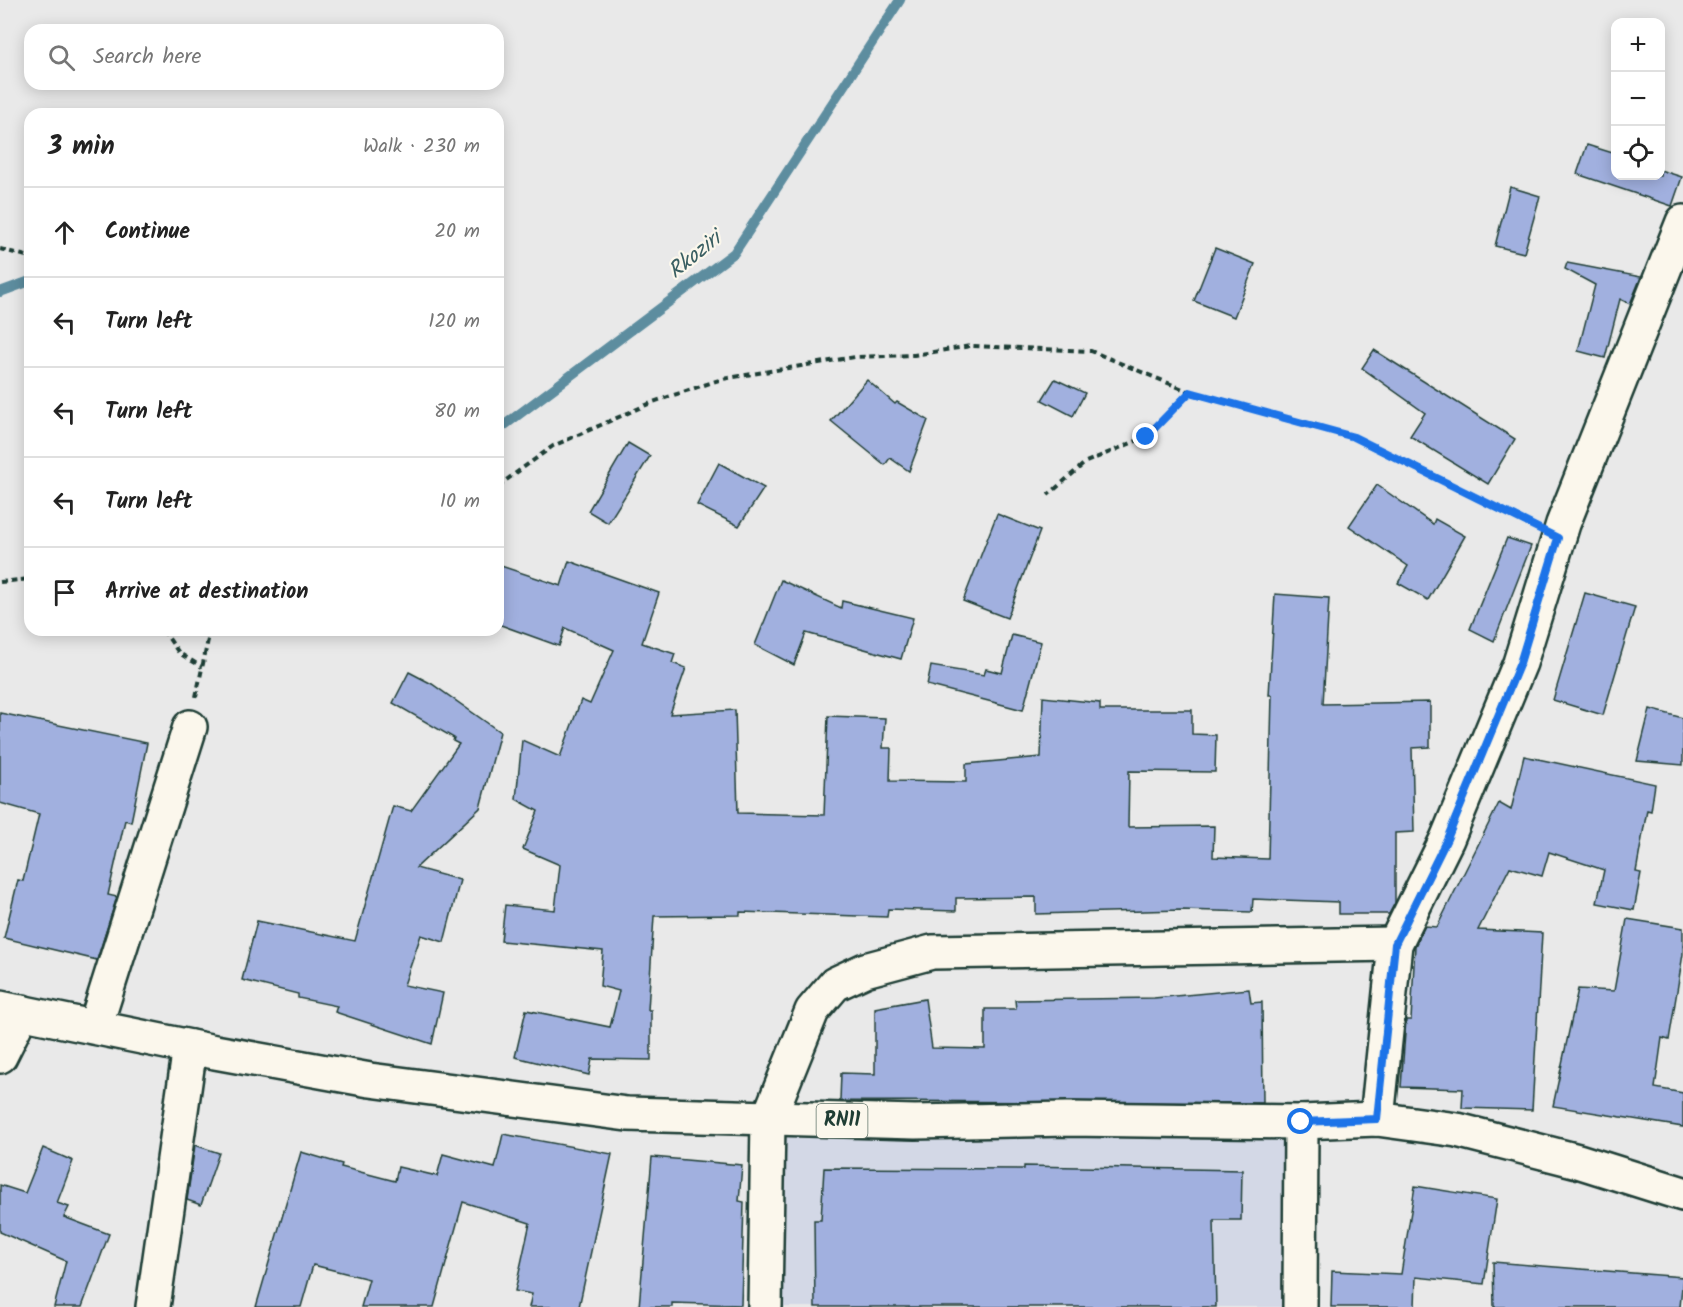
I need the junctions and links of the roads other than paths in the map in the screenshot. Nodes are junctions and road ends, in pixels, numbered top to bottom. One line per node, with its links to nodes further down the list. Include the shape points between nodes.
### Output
1 (1683, 222): 3 (street, via 1558,538 1520,663 1447,839)
2 (190, 727): 5 (street)
3 (1395, 944): 8 (street); 9 (street, via 932,952 865,970 835,984 812,1011)
4 (11, 1010): 5 (street, RN11); 7 (street)
5 (95, 1027): 6 (street, RN11)
6 (190, 1047): 9 (street, RN11, via 370,1080 627,1114); 12 (street)
7 (0, 1056)
8 (1377, 1119): 10 (street, RN11); 11 (street, RN11, via 1457,1130 1578,1161)
9 (768, 1120): 10 (street, RN11); 13 (street)
10 (1301, 1122): 14 (street)
11 (1683, 1194)
12 (153, 1307)
13 (765, 1307)
14 (1300, 1307)

